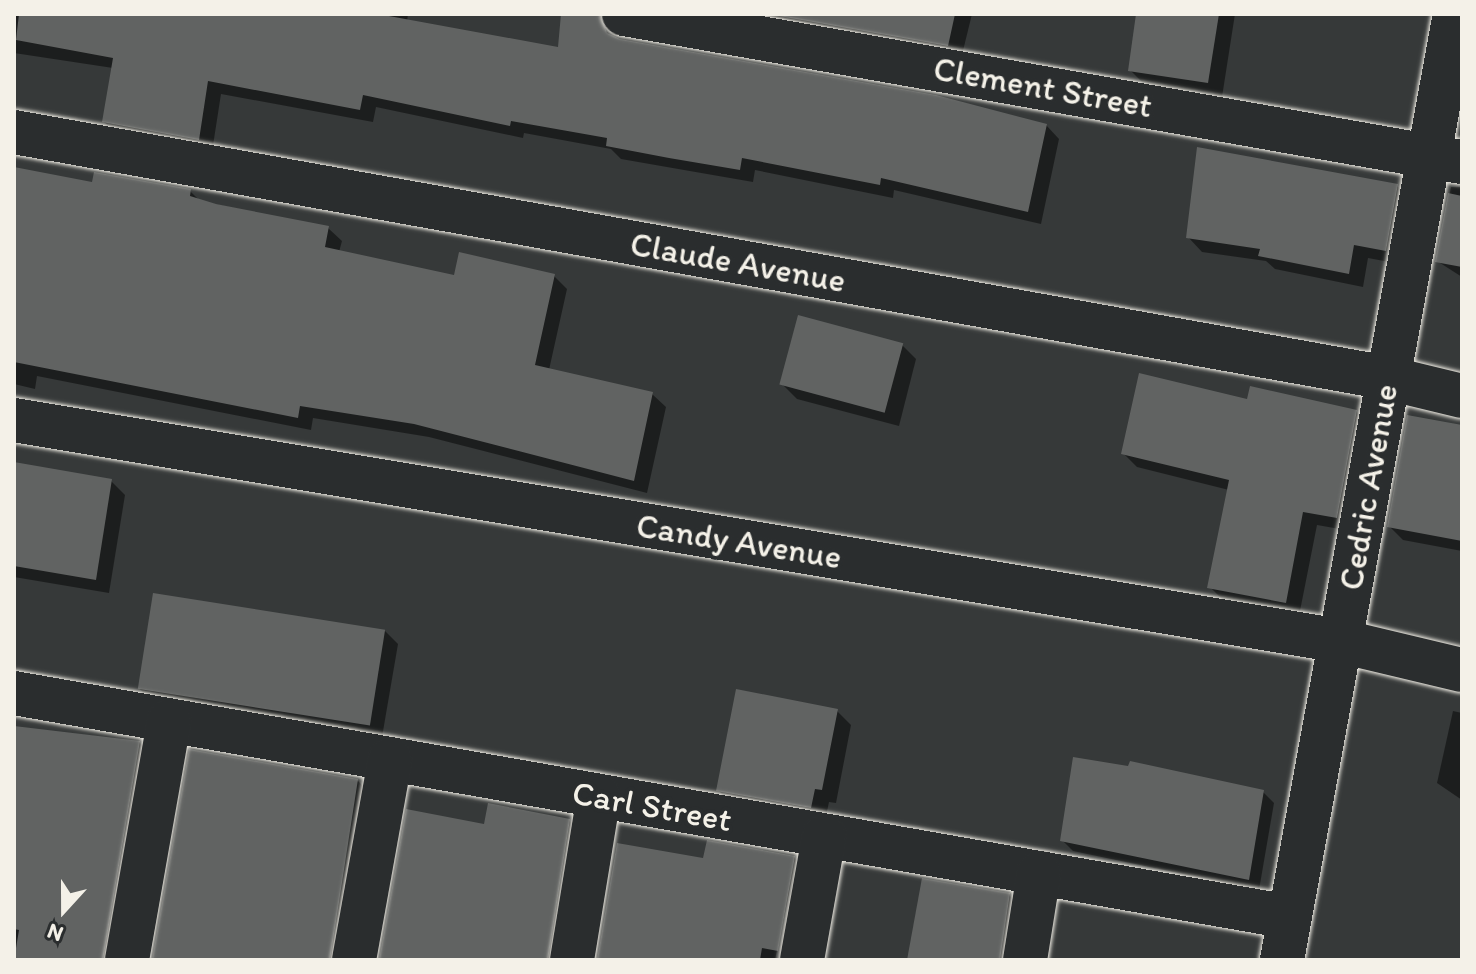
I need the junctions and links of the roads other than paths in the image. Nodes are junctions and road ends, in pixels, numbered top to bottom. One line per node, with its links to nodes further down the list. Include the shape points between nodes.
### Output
1 (624, 14): 4 (street, Clement Street)
2 (1455, 14): 4 (street, Cedric Avenue)
3 (14, 132): 5 (street, Claude Avenue)
4 (1446, 158): 5 (street, Cedric Avenue)
5 (1388, 378): 6 (street, Claude Avenue); 8 (street, Cedric Avenue)
6 (1462, 396)
7 (14, 420): 8 (street, Candy Avenue)
8 (1340, 641): 9 (street, Candy Avenue); 16 (street, Cedric Avenue)
9 (1462, 670)
10 (14, 693): 11 (street, Carl Street)
11 (169, 721): 12 (street, Carl Street); 17 (street)
12 (390, 759): 13 (street, Carl Street); 18 (street)
13 (599, 796): 14 (street, Carl Street); 19 (street)
14 (824, 836): 15 (street, Carl Street); 20 (street)
15 (1039, 873): 16 (street, Carl Street); 21 (street)
16 (1289, 917): 22 (street, Cedric Avenue)
17 (127, 960)
18 (354, 960)
19 (572, 960)
20 (802, 960)
21 (1025, 960)
22 (1282, 960)

